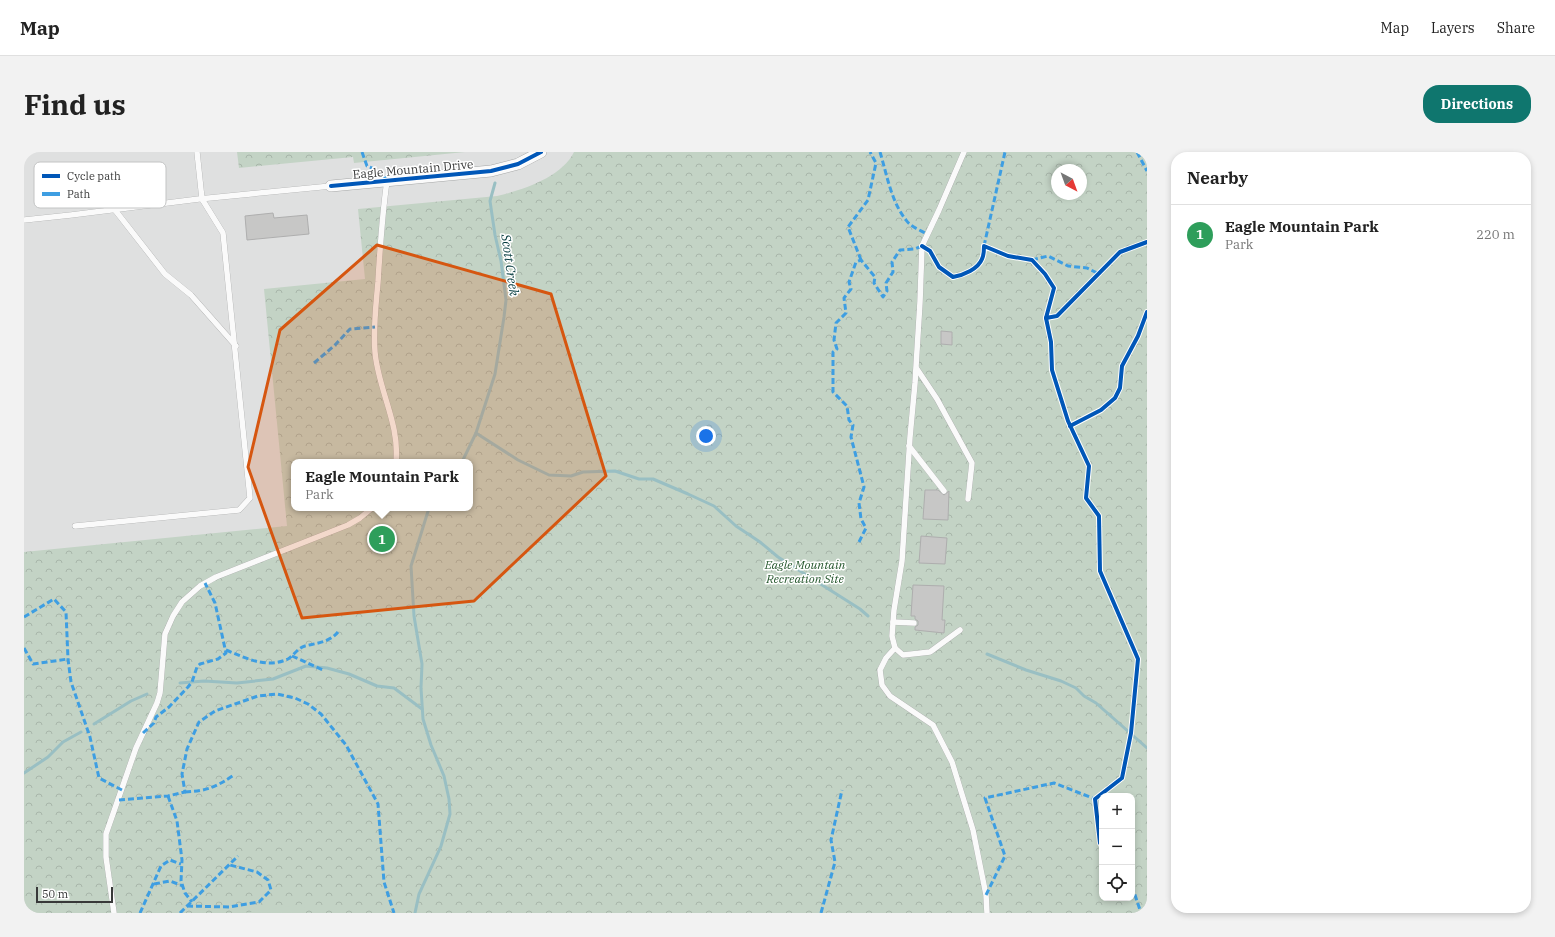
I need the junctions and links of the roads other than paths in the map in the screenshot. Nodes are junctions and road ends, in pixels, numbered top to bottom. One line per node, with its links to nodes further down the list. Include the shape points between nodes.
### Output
1 (197, 152): 6 (lane)
2 (541, 152): 4 (street, Eagle Mountain Drive, via 518,164 491,171)
3 (964, 152): 12 (lane, via 922,246)
4 (387, 181): 5 (street, Eagle Mountain Drive); 14 (lane, via 381,227 375,351 397,447)
5 (331, 186): 6 (lane)
6 (202, 198): 7 (lane); 11 (lane, via 223,233)
7 (166, 203)
8 (129, 208): 9 (lane)
9 (114, 210): 10 (lane); 11 (lane, via 165,274 192,295)
10 (24, 220)
11 (236, 346): 18 (lane, via 250,498 239,510)
12 (916, 368): 13 (lane); 16 (lane, via 937,399 972,463)
13 (909, 446): 15 (lane); 19 (lane, via 902,561)
14 (396, 459)
15 (944, 491)
16 (968, 499)
17 (368, 511): 23 (lane, via 348,525 216,577 190,594 178,608 166,634 162,684 157,704 136,748 106,834 106,858)
18 (75, 526)
19 (893, 622): 20 (lane); 22 (lane, via 892,636)
20 (914, 623)
21 (960, 630): 22 (lane, via 930,652 903,655)
22 (895, 648): 24 (lane, via 880,670 882,685 890,696 933,725 952,762 973,830 986,895)
23 (114, 913)
24 (987, 913)

